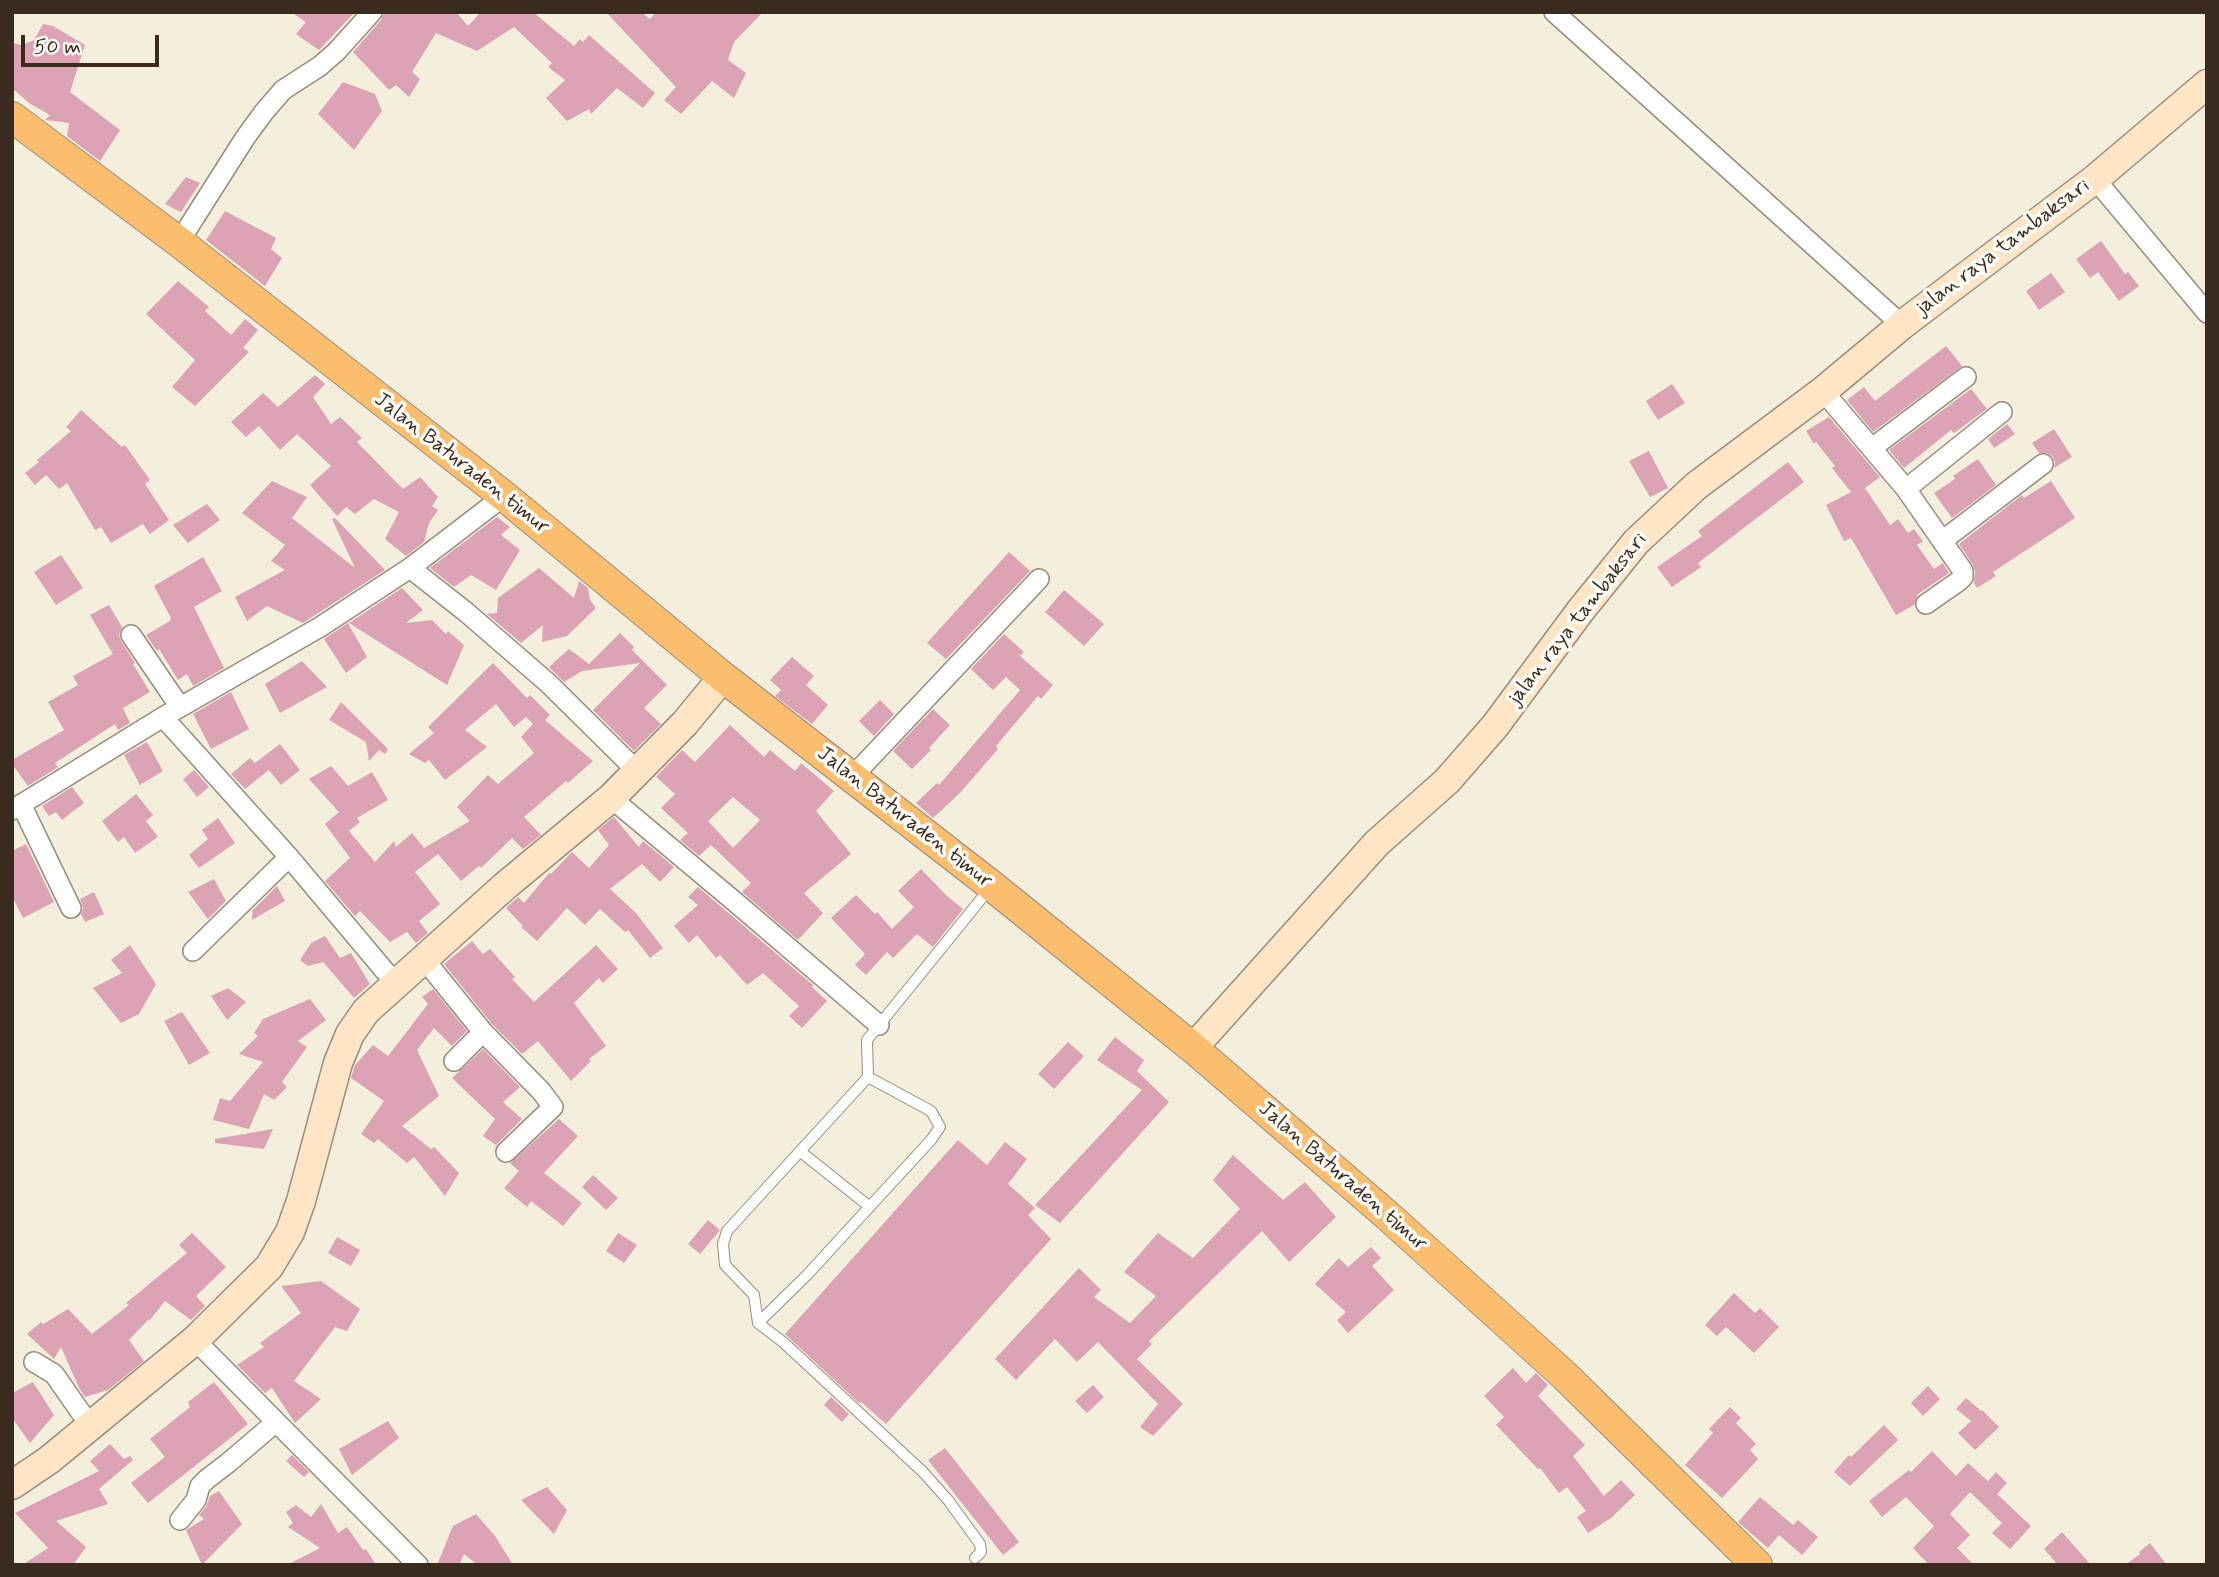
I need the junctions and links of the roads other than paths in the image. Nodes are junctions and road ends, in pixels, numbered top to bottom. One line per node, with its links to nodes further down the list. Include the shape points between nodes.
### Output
1 (372, 12): 6 (street, via 337,51 284,90 264,112)
2 (1554, 12): 8 (street)
3 (2207, 84): 5 (street, jalan raya tambaksari)
4 (12, 117): 6 (main road, Jalan Baturaden timur)
5 (2095, 179): 7 (street); 8 (street, jalan raya tambaksari)
6 (179, 242): 15 (main road, Jalan Baturaden timur)
7 (2207, 313)
8 (1902, 325): 10 (street, jalan raya tambaksari)
9 (1966, 377): 12 (street)
10 (1823, 391): 12 (street); 36 (street, jalan raya tambaksari, via 1696,486 1636,542 1495,726 1447,781 1377,843)
11 (2002, 412): 14 (street)
12 (1872, 448): 14 (street)
13 (2043, 464): 16 (street)
14 (1906, 489): 16 (street)
15 (504, 496): 17 (street); 21 (main road, Jalan Baturaden timur)
16 (1942, 541): 19 (street, via 1963,577)
17 (410, 568): 22 (street, via 320,627); 24 (street, via 548,683)
18 (1039, 579): 25 (street)
19 (1926, 604)
20 (131, 635): 22 (street)
21 (723, 677): 24 (street); 25 (main road, Jalan Baturaden timur)
22 (180, 707): 23 (street)
23 (163, 717): 27 (street); 28 (street)
24 (637, 771): 26 (street)
25 (852, 777): 29 (main road, Jalan Baturaden timur)
26 (611, 798): 32 (street); 34 (street)
27 (17, 807): 30 (street)
28 (289, 857): 31 (street); 33 (street)
29 (992, 886): 34 (lane); 36 (main road, Jalan Baturaden timur)
30 (71, 908)
31 (194, 951)
32 (424, 959): 33 (street); 35 (street)
33 (395, 983): 43 (street, via 366,1010 350,1034 290,1232 269,1266)
34 (879, 1025): 38 (lane, via 867,1040)
35 (482, 1032): 37 (street); 39 (street, via 553,1107)
36 (1193, 1048): 51 (main road, Jalan Baturaden timur, via 1564,1376)
37 (454, 1061)
38 (868, 1077): 40 (lane); 41 (lane, via 931,1111 940,1127)
39 (506, 1152)
40 (801, 1152): 41 (lane); 42 (lane, via 727,1231 723,1244 725,1265 754,1295)
41 (870, 1207): 42 (lane)
42 (758, 1323): 49 (lane, via 923,1472 980,1544 981,1552)
43 (195, 1340): 45 (street); 46 (street)
44 (34, 1363): 46 (street, via 54,1374)
45 (276, 1422): 48 (street, via 200,1486); 50 (street)
46 (91, 1427): 47 (street)
47 (12, 1486)
48 (180, 1520)
49 (975, 1558)
50 (418, 1565)
51 (1757, 1565)

